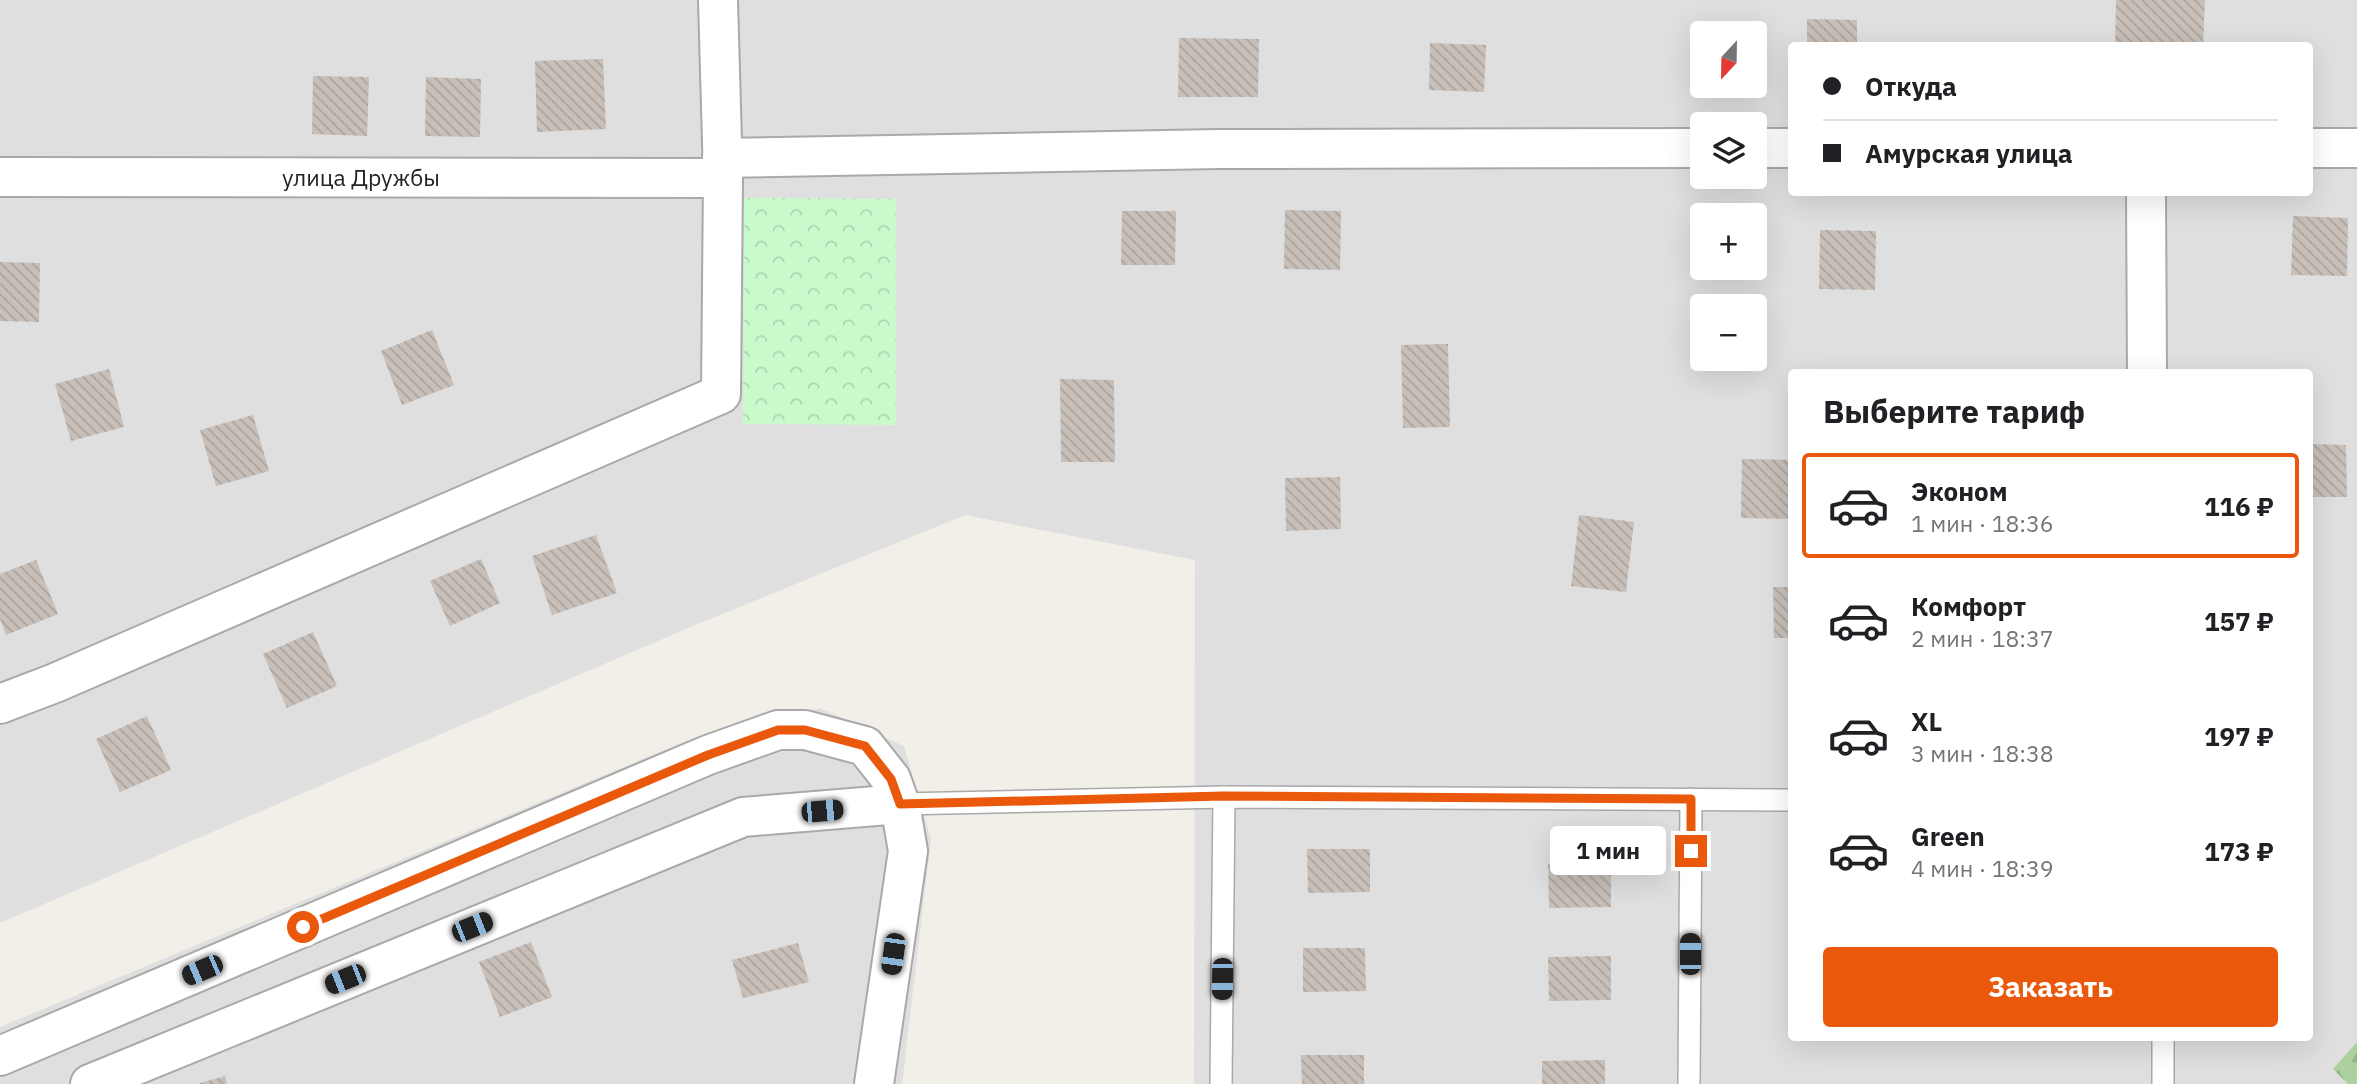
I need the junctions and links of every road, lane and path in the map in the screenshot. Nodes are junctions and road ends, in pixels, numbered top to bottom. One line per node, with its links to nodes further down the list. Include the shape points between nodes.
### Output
1 (718, 0): 7 (street)
2 (1690, 148): 7 (street, улица Дружбы, via 1219,149)
3 (1767, 148): 4 (street)
4 (1788, 148)
5 (2313, 148): 6 (street)
6 (2357, 148)
7 (723, 168): 8 (street, улица Дружбы); 11 (street, via 721,394)
8 (0, 177)
9 (2146, 196): 10 (street)
10 (2147, 369)
11 (0, 704)
12 (1224, 796): 13 (lane); 15 (lane); 20 (lane)
13 (1691, 799): 14 (lane); 21 (lane)
14 (1788, 800)
15 (900, 804): 17 (street, via 891,779 865,746 805,730 778,730 708,755); 18 (street, via 743,817); 19 (street, via 908,851)
16 (2163, 1041): 22 (lane)
17 (0, 1056)
18 (90, 1084)
19 (874, 1084)
20 (1221, 1084)
21 (1689, 1084)
22 (2163, 1084)

